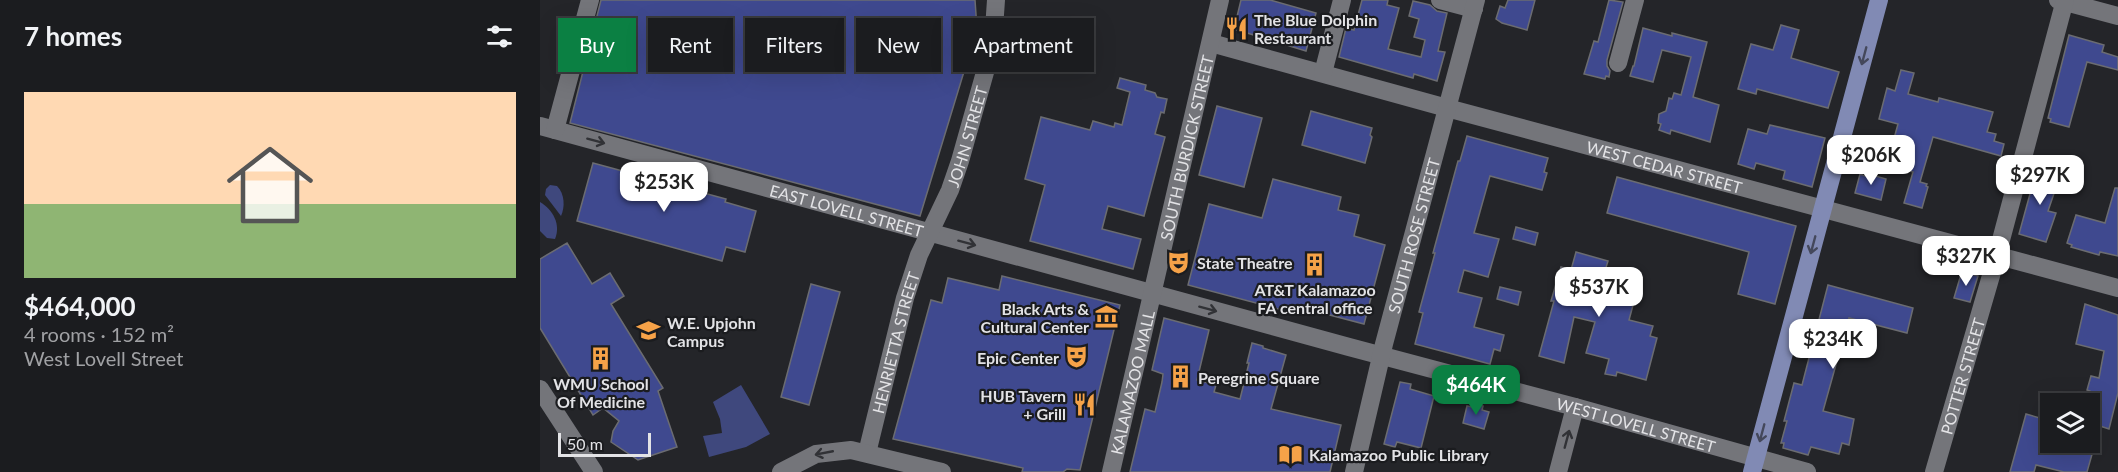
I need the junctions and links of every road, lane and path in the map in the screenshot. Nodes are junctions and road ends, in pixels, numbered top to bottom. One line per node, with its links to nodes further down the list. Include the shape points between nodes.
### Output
1 (590, 0): 15 (street)
2 (996, 0): 17 (street, JOHN STREET, via 989,58 960,161)
3 (1220, 0): 11 (street, SOUTH BURDICK STREET)
4 (1342, 0): 13 (street)
5 (1440, 0): 9 (street)
6 (1635, 0): 12 (street)
7 (1879, 0): 16 (main road, one-way to 16)
8 (2062, 0): 10 (street); 18 (street, POTTER STREET)
9 (1475, 4): 14 (street, SOUTH ROSE STREET)
10 (2118, 16)
11 (1211, 43): 13 (street, WEST CEDAR STREET); 20 (street, SOUTH BURDICK STREET)
12 (1618, 63)
13 (1323, 73): 14 (street, WEST CEDAR STREET)
14 (1447, 108): 16 (street, WEST CEDAR STREET); 21 (street, SOUTH ROSE STREET)
15 (548, 128): 17 (street, EAST LOVELL STREET, one-way to 17)
16 (1823, 208): 18 (street, WEST CEDAR STREET); 25 (main road, one-way to 25)
17 (928, 233): 20 (street, EAST LOVELL STREET, one-way to 20); 24 (street, HENRIETTA STREET, via 905,298)
18 (1997, 255): 19 (street, WEST CEDAR STREET); 33 (street, POTTER STREET)
19 (2118, 288)
20 (1152, 294): 21 (street, WEST LOVELL STREET, one-way to 21); 29 (street, KALAMAZOO MALL)
21 (1382, 356): 23 (street, WEST LOVELL STREET); 30 (street, SOUTH ROSE STREET)
22 (540, 389): 26 (street)
23 (1575, 407): 25 (street, WEST LOVELL STREET); 31 (street, one-way to 23)
24 (867, 453): 27 (street, one-way to 27, via 851,450 816,454); 28 (street)
25 (1754, 465): 32 (street, WEST LOVELL STREET)
26 (594, 472)
27 (781, 472)
28 (942, 472)
29 (1111, 472)
30 (1354, 472)
31 (1558, 472)
32 (1807, 472)
33 (1934, 472)

